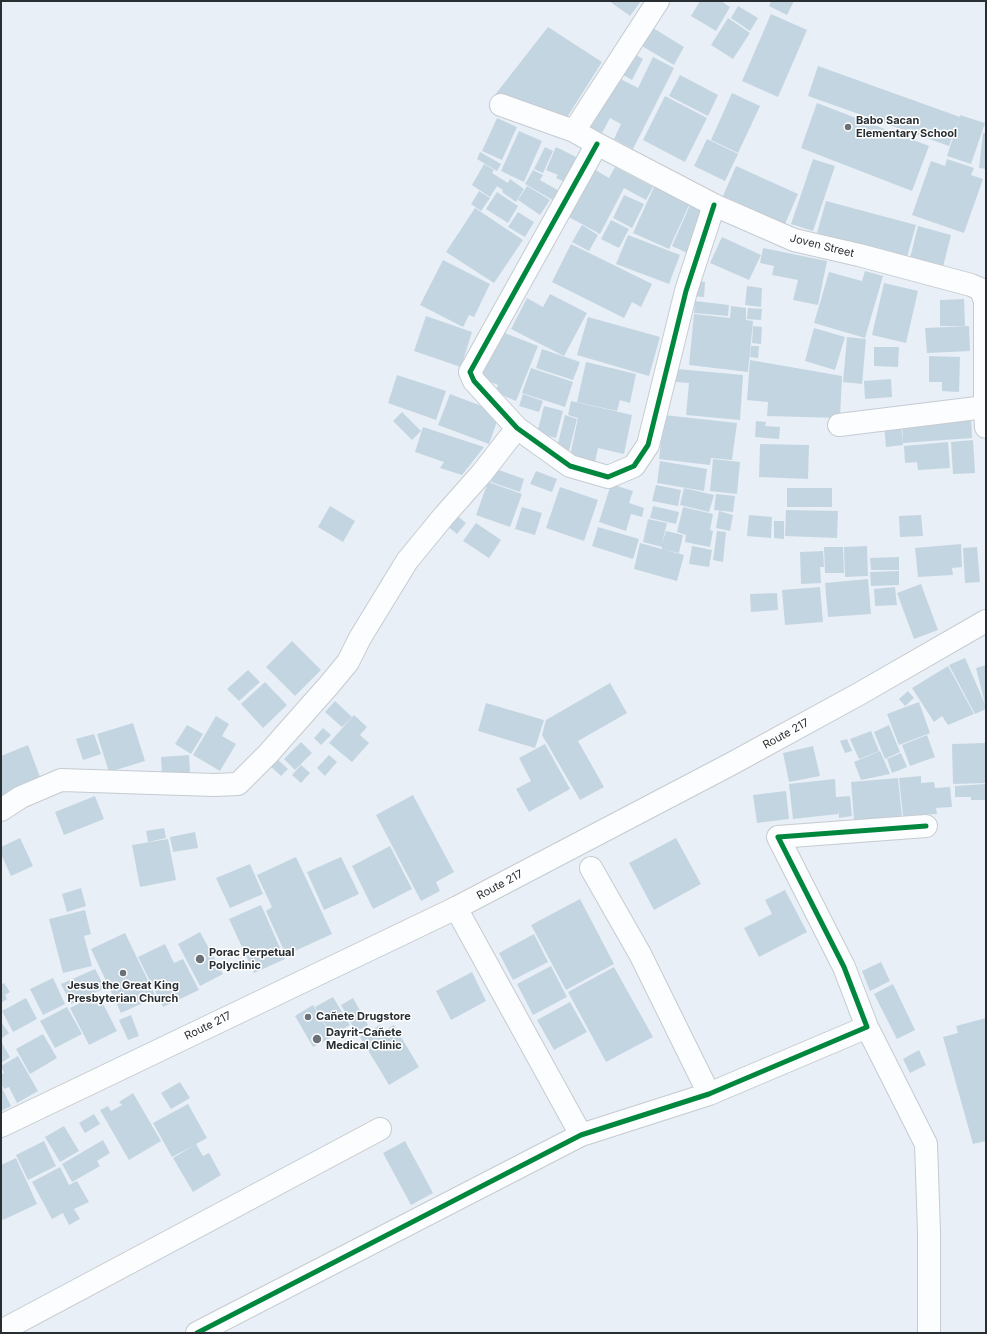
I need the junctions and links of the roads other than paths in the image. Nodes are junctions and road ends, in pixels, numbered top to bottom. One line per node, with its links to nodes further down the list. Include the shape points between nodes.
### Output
1 (658, 1): 3 (street)
2 (501, 105): 3 (street, Joven Street)
3 (574, 131): 4 (street, Joven Street)
4 (597, 144): 5 (street, Joven Street); 8 (street, via 470,372 474,381)
5 (714, 205): 6 (street, Joven Street, via 794,240 859,255 980,289 985,300); 8 (street, via 686,291 648,445 634,466 608,477 570,466)
6 (985, 417): 7 (street)
7 (839, 425)
8 (517, 428): 10 (street, via 406,561 348,662 268,754 238,784 61,780 21,797)
9 (986, 621): 13 (street, Route 217, via 731,764)
10 (1, 810)
11 (926, 826): 14 (street, via 778,837 844,967)
12 (591, 868): 15 (street, via 640,954)
13 (456, 908): 16 (street, Route 217); 18 (street)
14 (867, 1027): 15 (street); 21 (street, via 926,1144)
15 (709, 1094): 18 (street)
16 (1, 1126)
17 (380, 1129): 19 (street)
18 (581, 1135): 20 (street)
19 (1, 1331)
20 (197, 1333)
21 (929, 1333)

